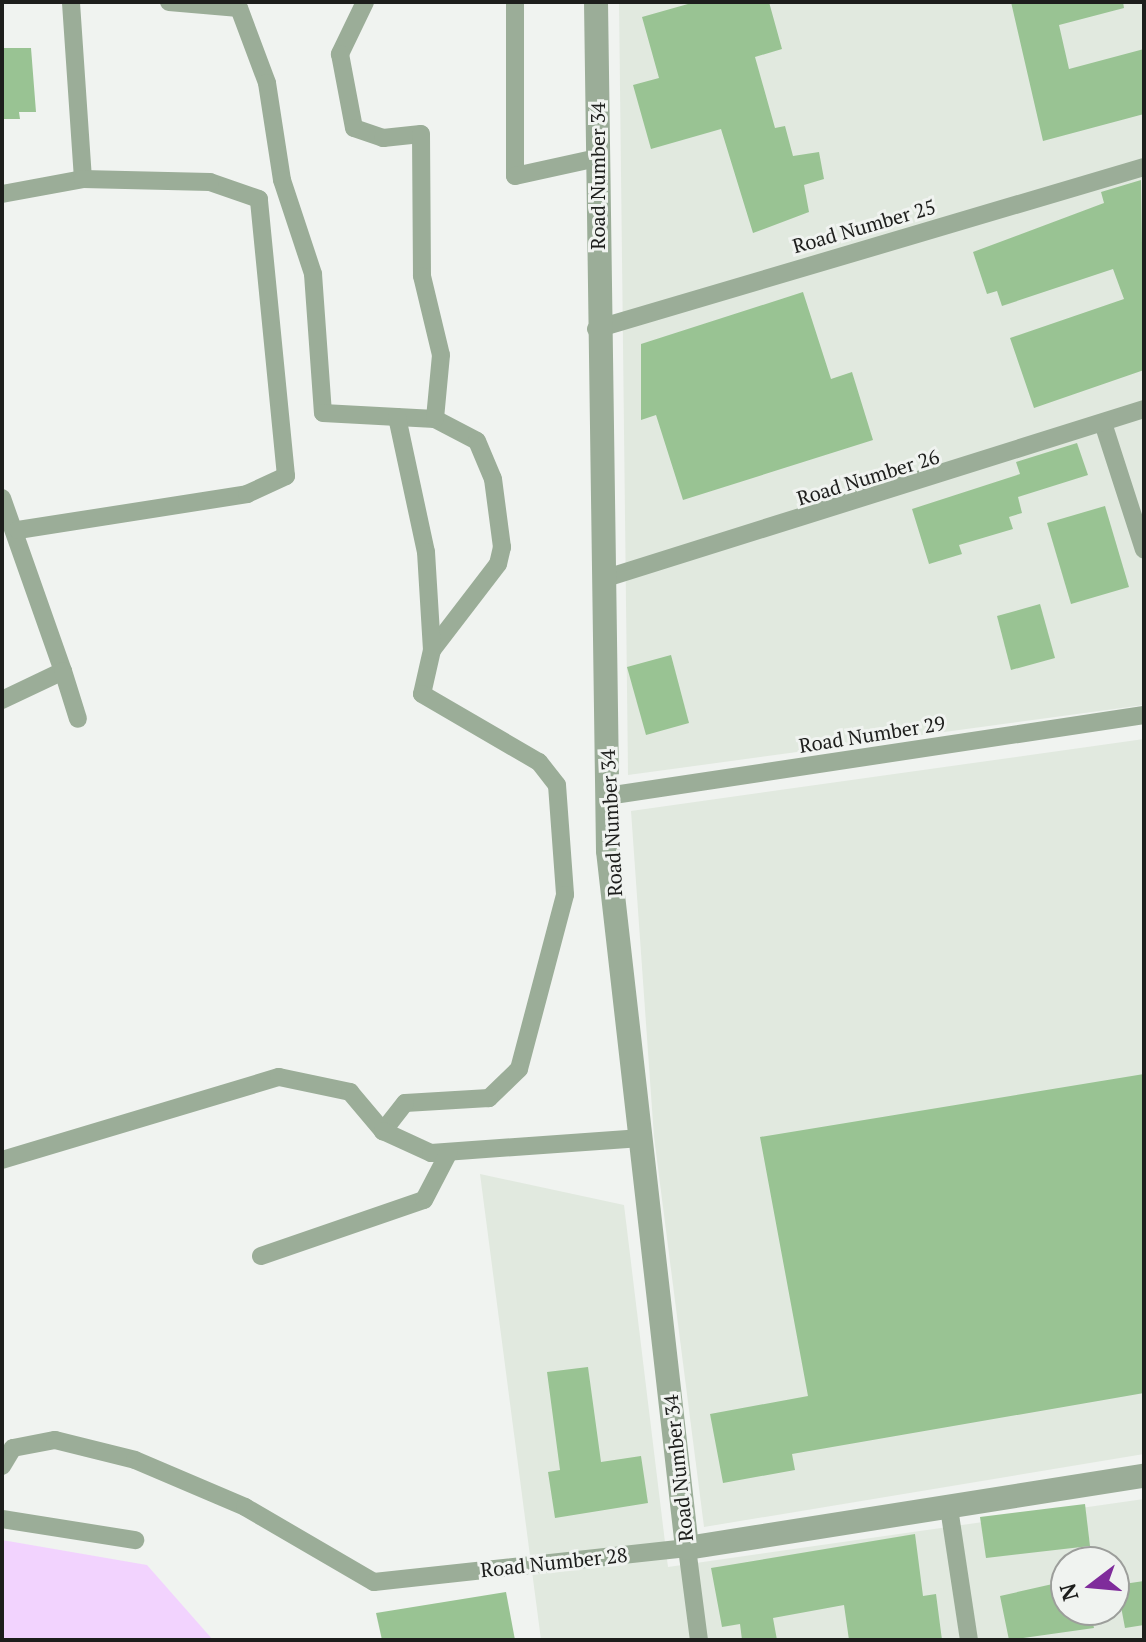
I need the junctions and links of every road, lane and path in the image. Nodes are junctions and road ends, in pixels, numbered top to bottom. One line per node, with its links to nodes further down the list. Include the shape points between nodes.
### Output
1 (71, 2): 8 (street)
2 (169, 2): 12 (street, via 239,8 262,68 282,180 313,274 323,413)
3 (365, 2): 13 (street, via 340,54 354,128 383,138 421,134 422,276 441,355)
4 (515, 2): 6 (street, via 515,176)
5 (596, 2): 6 (street, Road Number 34)
6 (597, 158): 10 (street, Road Number 34)
7 (1144, 167): 10 (street, Road Number 25)
8 (83, 179): 9 (street); 16 (street, via 210,182 259,199 286,476 247,494)
9 (2, 194)
10 (596, 329): 18 (street, Road Number 34)
11 (1144, 409): 14 (street, Road Number 26)
12 (397, 417): 13 (street); 19 (street, via 426,552)
13 (435, 419): 19 (street, via 477,441 493,479 502,547 498,564)
14 (1103, 423): 17 (street); 18 (street, Road Number 26)
15 (2, 498): 16 (street)
16 (18, 530): 20 (street)
17 (1144, 550)
18 (603, 579): 24 (street, Road Number 34)
19 (432, 650): 25 (street, via 422,694 539,762 557,785 565,895 512,1077 489,1098 405,1103)
20 (63, 671): 21 (street); 23 (street)
21 (2, 700)
22 (1144, 715): 24 (street, Road Number 29)
23 (78, 719)
24 (607, 796): 26 (street, Road Number 34)
25 (383, 1131): 27 (street, via 431,1153); 28 (street, via 350,1092 279,1077)
26 (641, 1138): 27 (street); 35 (street, Road Number 34)
27 (449, 1152): 29 (street, via 424,1200)
28 (2, 1160)
29 (261, 1256)
30 (2, 1466): 35 (street, Road Number 28, via 13,1448 55,1440 135,1460 245,1507 374,1582)
31 (1144, 1476): 32 (street, Road Number 28)
32 (949, 1508): 35 (street, Road Number 28); 37 (street)
33 (2, 1519): 34 (street)
34 (135, 1540)
35 (687, 1548): 36 (street, Road Number 34)
36 (699, 1640)
37 (969, 1640)

